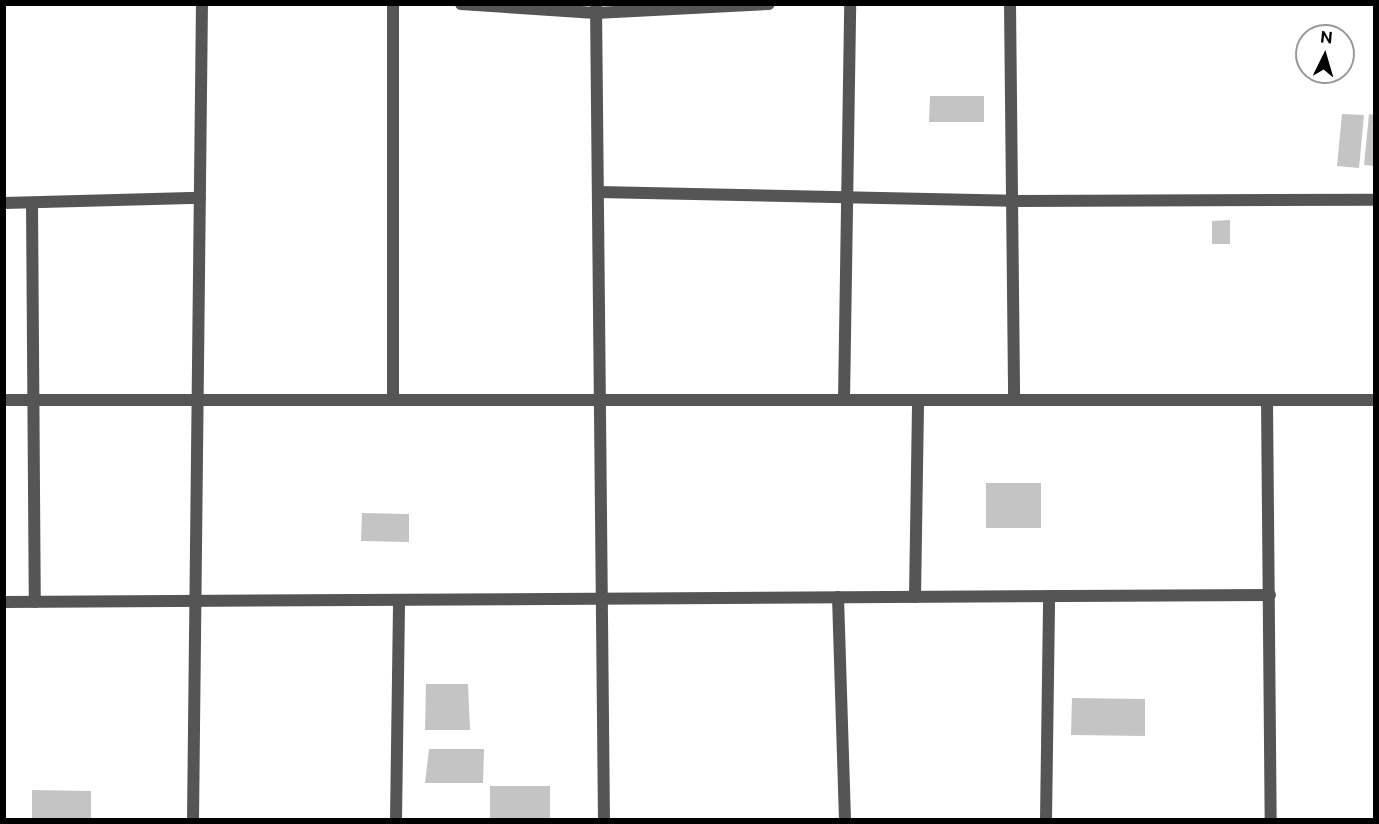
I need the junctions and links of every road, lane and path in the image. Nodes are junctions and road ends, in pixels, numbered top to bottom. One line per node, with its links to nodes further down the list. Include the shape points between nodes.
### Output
1 (201, 4): 10 (street)
2 (393, 4): 18 (street)
3 (461, 4): 7 (street)
4 (769, 4): 7 (street)
5 (850, 4): 9 (street)
6 (1010, 4): 12 (street)
7 (596, 9): 8 (street)
8 (598, 192): 9 (street); 19 (street)
9 (850, 197): 12 (street); 20 (street)
10 (200, 198): 13 (street); 15 (street)
11 (1374, 200): 12 (street)
12 (1012, 201): 22 (street)
13 (32, 202): 14 (street); 17 (street)
14 (4, 203)
15 (197, 399): 17 (street); 18 (street); 31 (street)
16 (4, 400): 17 (street)
17 (33, 400): 33 (street)
18 (393, 400): 19 (street)
19 (600, 400): 20 (street); 29 (street)
20 (844, 400): 21 (street)
21 (918, 400): 22 (street); 28 (street)
22 (1014, 400): 23 (street)
23 (1268, 400): 24 (street); 25 (street)
24 (1374, 400)
25 (1270, 595): 26 (street); 39 (street)
26 (1049, 596): 28 (street); 38 (street)
27 (838, 597): 28 (street); 29 (street); 37 (street)
28 (915, 597)
29 (602, 599): 30 (street); 36 (street)
30 (399, 600): 31 (street); 35 (street)
31 (196, 601): 33 (street); 34 (street)
32 (4, 602): 33 (street)
33 (34, 602)
34 (193, 819)
35 (396, 819)
36 (604, 819)
37 (845, 819)
38 (1046, 819)
39 (1271, 819)

